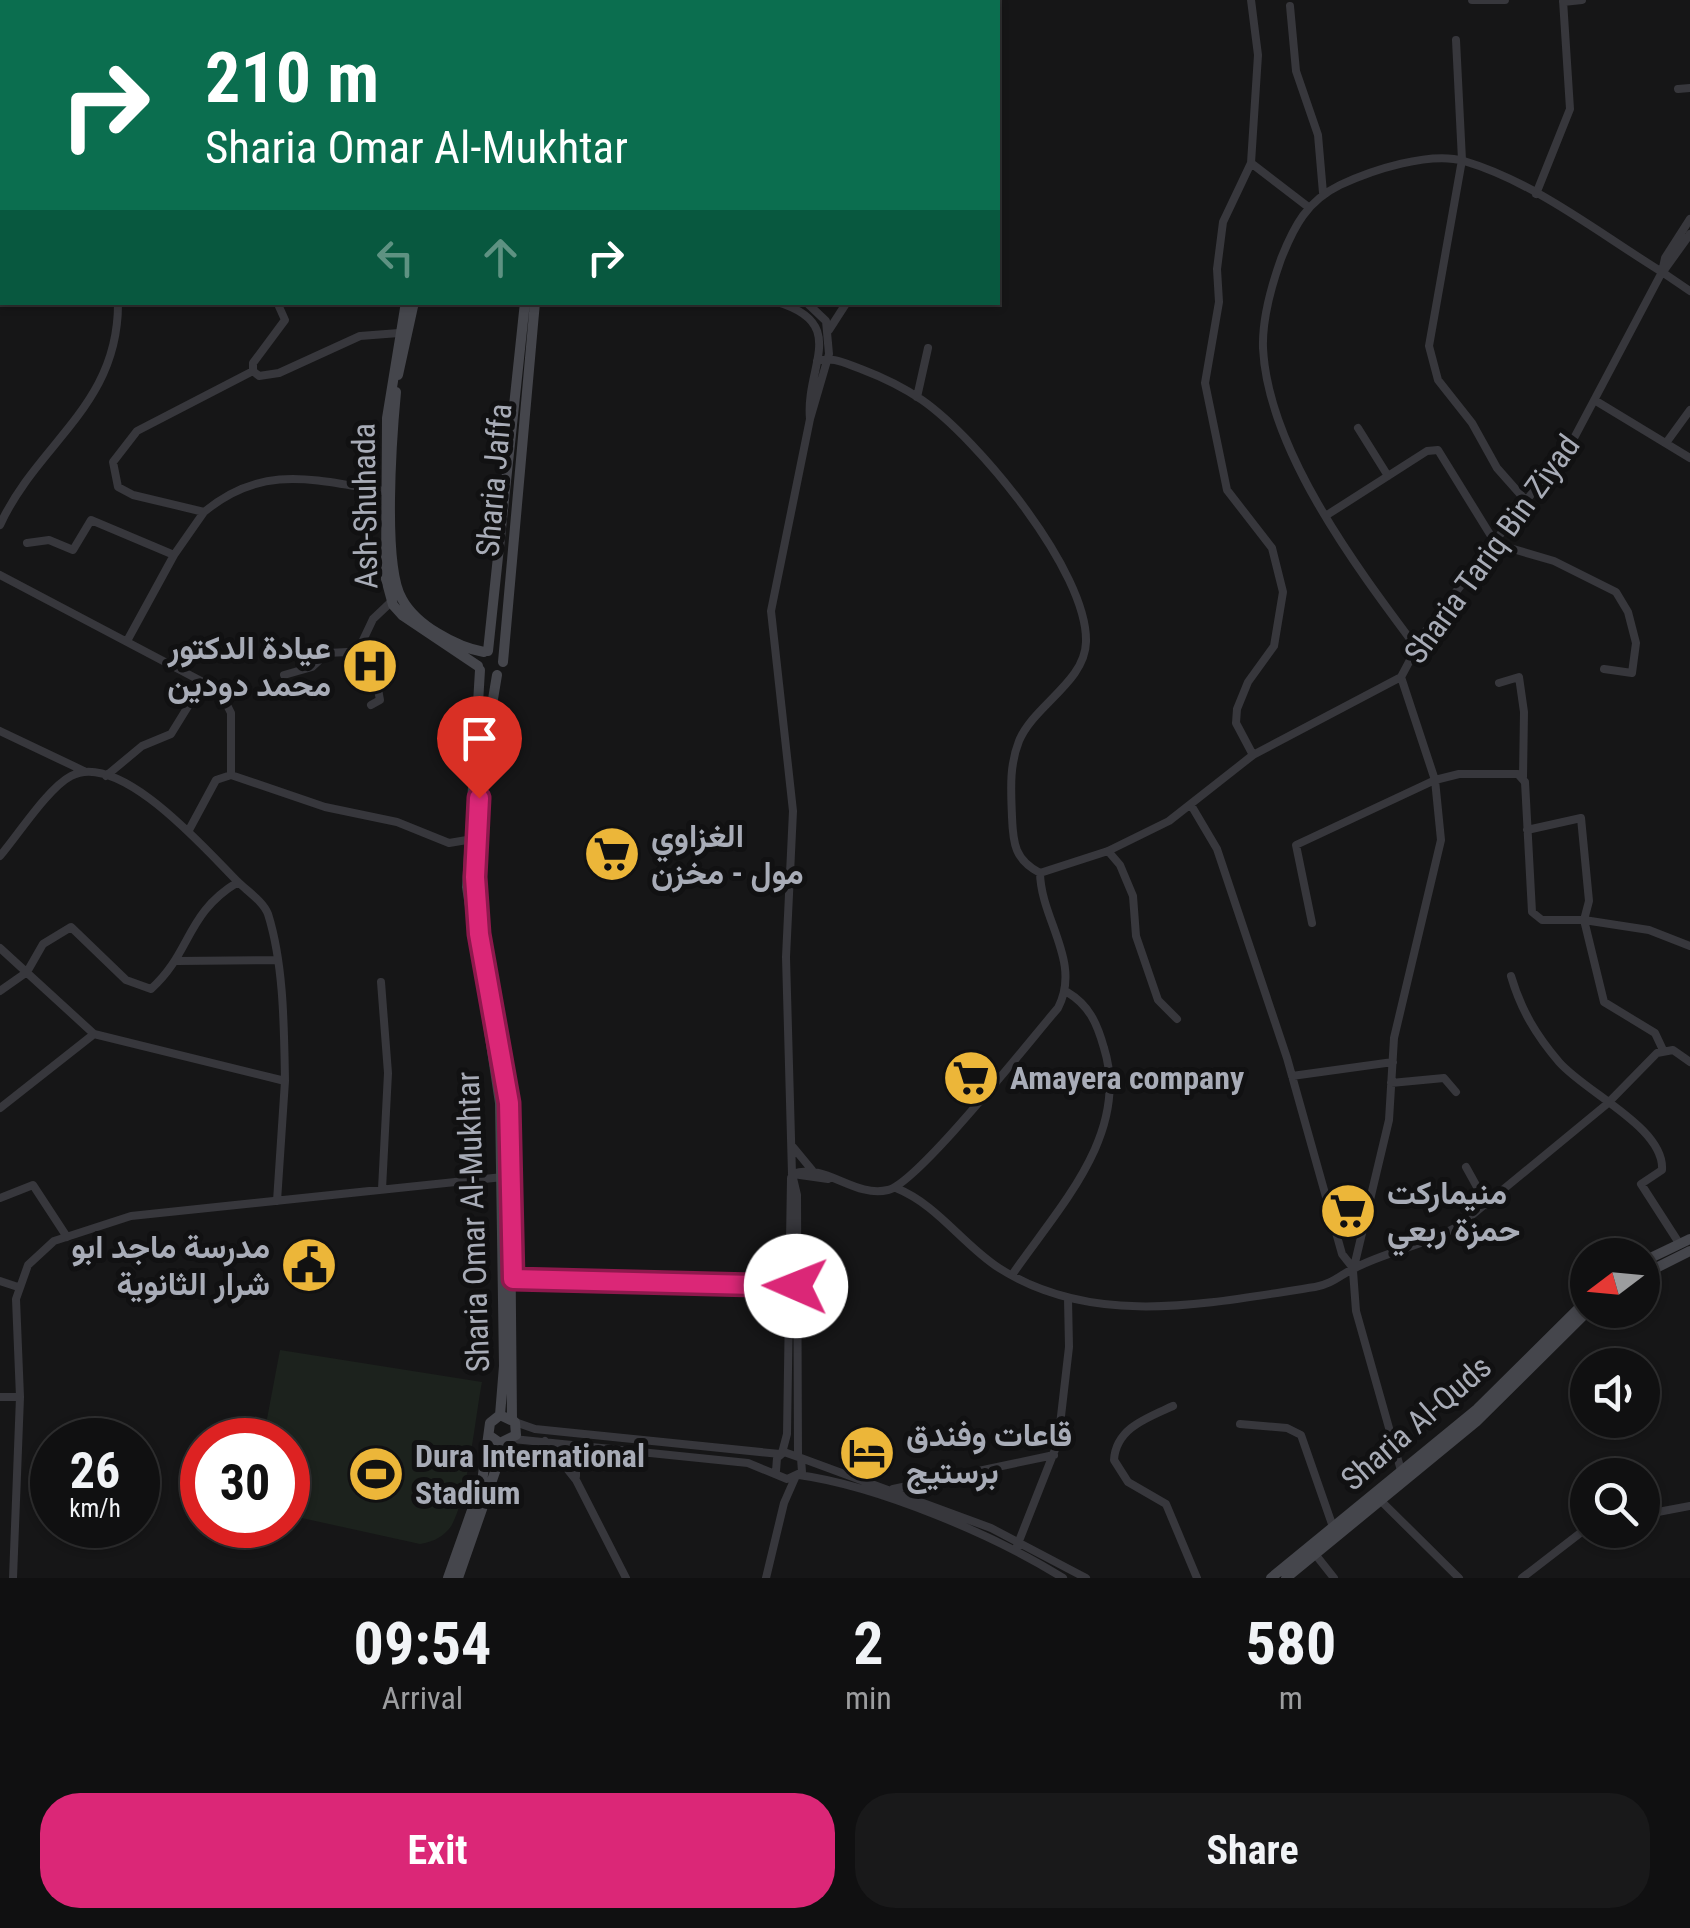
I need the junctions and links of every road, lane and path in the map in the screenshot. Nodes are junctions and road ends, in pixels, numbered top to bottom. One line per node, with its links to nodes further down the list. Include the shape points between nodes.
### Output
1 (1250, 0): 11 (street, via 1258,55)
2 (1472, 0): 3 (street)
3 (1505, 0)
4 (1582, 0): 5 (street)
5 (1563, 1): 13 (street, via 1570,109)
6 (1290, 6): 12 (street, via 1296,70 1318,135)
7 (1456, 40): 10 (street)
8 (1690, 88): 9 (street)
9 (1678, 89)
10 (1462, 160): 12 (street, via 1398,163); 13 (street); 40 (street, via 1430,327 1432,364 1497,468)
11 (1251, 164): 14 (street); 63 (street, via 1224,222 1206,383 1227,490 1272,548 1282,592 1274,646 1237,709 1236,723)
12 (1323, 193): 14 (street)
13 (1536, 194): 17 (street)
14 (1308, 206): 42 (street, via 1270,289 1263,344 1282,429)
15 (1690, 220): 17 (street)
16 (1690, 234): 17 (street)
17 (1662, 272): 18 (street); 33 (street, Sharia Tariq Bin Ziyad)
18 (1690, 291)
19 (118, 305): 43 (street, via 114,344 95,397)
20 (279, 305): 31 (street, via 284,326)
21 (525, 305): 51 (main road, Sharia Jaffa)
22 (535, 305): 53 (main road, Sharia Jaffa)
23 (787, 305): 30 (street, via 815,324)
24 (810, 305): 27 (street)
25 (845, 305): 27 (street)
26 (408, 310): 28 (main road, Ash-Shuhada); 51 (main road, Ash-Shuhada, via 394,420 396,588 416,617 468,650)
27 (829, 330): 30 (street)
28 (399, 333): 31 (street, via 360,336 279,373); 39 (main road, Ash-Shuhada)
29 (928, 348): 32 (street)
30 (824, 361): 32 (street, via 860,369); 99 (street, via 771,611 792,811 786,957)
31 (253, 371): 41 (street, via 138,431 114,462 113,478 122,491)
32 (917, 397): 75 (street, via 958,433 1047,538 1084,618 1081,663 1029,723 1013,760 1016,852 1022,864)
33 (1596, 401): 36 (street); 40 (street, Sharia Tariq Bin Ziyad)
34 (1690, 410): 36 (street)
35 (1358, 428): 38 (street)
36 (1666, 443): 37 (street)
37 (1690, 458)
38 (1388, 476): 42 (street); 45 (street, via 1438,450)
39 (384, 491): 41 (street, via 264,478 228,492); 48 (main road, Ash-Shuhada)
40 (1528, 503): 45 (street, Sharia Tariq Bin Ziyad)
41 (204, 512): 46 (street)
42 (1328, 516): 50 (street)
43 (0, 525)
44 (27, 543): 46 (street, via 53,541 73,550 91,520)
45 (1496, 544): 50 (street, Sharia Tariq Bin Ziyad); 55 (street, via 1554,561 1616,592 1628,612 1636,663 1632,673)
46 (174, 554): 49 (street)
47 (0, 576): 49 (street)
48 (392, 601): 52 (street, via 373,619); 54 (main road, Ash-Shuhada, via 418,628)
49 (127, 641): 60 (street)
50 (1416, 648): 58 (street, Sharia Tariq Bin Ziyad)
51 (486, 652): 53 (main road, Ash-Shuhada, via 500,654); 54 (main road, Sharia Jaffa)
52 (356, 656): 56 (street, via 327,653 312,668); 61 (street, via 376,684 380,700)
53 (504, 662): 57 (main road)
54 (479, 668): 57 (main road, Ash-Shuhada); 72 (main road, Sharia Omar Al-Mukhtar)
55 (1604, 669)
56 (284, 675)
57 (496, 675): 103 (main road, Sharia Omar Al-Mukhtar, via 475,877 509,1103)
58 (1401, 677): 63 (street, Sharia Tariq Bin Ziyad); 68 (street)
59 (1499, 683): 67 (street, via 1519,677)
60 (213, 687): 65 (street, via 232,713); 66 (street, via 192,700 171,734 142,746)
61 (371, 705)
62 (0, 731): 64 (street)
63 (1252, 755): 69 (street, Sharia Tariq Bin Ziyad)
64 (84, 771): 66 (street); 74 (street, via 67,778)
65 (231, 775): 70 (street, via 216,780); 72 (street, via 448,843)
66 (106, 776): 70 (street)
67 (1523, 777): 68 (street, via 1515,772); 71 (street)
68 (1435, 780): 78 (street, via 1296,845); 91 (street, via 1440,849)
69 (1191, 805): 73 (street, Sharia Tariq Bin Ziyad); 93 (street, via 1217,850)
70 (189, 830): 76 (street)
71 (1528, 830): 77 (street, via 1532,912 1545,921); 77 (street, via 1581,818)
72 (467, 840): 103 (main road, Sharia Omar Al-Mukhtar, via 470,929)
73 (1108, 851): 75 (street, Sharia Tariq Bin Ziyad); 88 (street, via 1133,896 1136,936 1158,1000)
74 (0, 856)
75 (1040, 872): 87 (street, via 1062,947)
76 (238, 882): 81 (street, via 266,909); 82 (street, via 200,911)
77 (1584, 920): 79 (street, via 1649,930); 90 (street, via 1604,1002 1655,1033)
78 (1312, 922)
79 (1690, 946)
80 (0, 948): 83 (street)
81 (276, 960): 82 (street); 94 (street)
82 (177, 962): 83 (street, via 144,989 71,927 43,944)
83 (27, 972): 86 (street); 89 (street)
84 (1511, 976): 97 (street, via 1521,1012 1561,1064)
85 (381, 982): 105 (street, via 388,1073)
86 (0, 991)
87 (1066, 992): 104 (street); 116 (street, via 1082,1001 1100,1032 1111,1079 1108,1120)
88 (1178, 1019)
89 (94, 1034): 94 (street); 98 (street)
90 (1662, 1050): 92 (street); 97 (street)
91 (1392, 1062): 93 (street); 95 (street)
92 (1690, 1062)
93 (1292, 1076): 115 (street, via 1342,1254)
94 (285, 1081): 108 (street)
95 (1391, 1082): 96 (street, via 1444,1078); 115 (street, via 1389,1120)
96 (1456, 1092)
97 (1607, 1104): 109 (street); 111 (street, via 1643,1128 1655,1145 1662,1170 1641,1184)
98 (0, 1108)
99 (791, 1143): 101 (street); 102 (street)
100 (1466, 1167): 109 (street)
101 (792, 1174): 102 (street); 106 (street); 119 (street)
102 (812, 1174): 104 (street, via 873,1191); 106 (street)
103 (508, 1177): 105 (street); 117 (main road, Sharia Omar Al-Mukhtar)
104 (896, 1188): 116 (street, via 921,1200)
105 (382, 1190): 108 (street)
106 (796, 1195): 119 (street)
107 (0, 1198): 110 (street, via 33,1184)
108 (277, 1200): 110 (street, via 130,1216)
109 (1488, 1205): 115 (street, via 1439,1238)
110 (67, 1237): 120 (street, via 39,1251)
111 (1684, 1241): 113 (main road)
112 (1690, 1251): 114 (main road)
113 (1660, 1253)
114 (1660, 1266)
115 (1353, 1268): 121 (street, via 1332,1284 1194,1305 1108,1306); 138 (street, via 1356,1311)
116 (1012, 1275): 121 (street)
117 (508, 1279): 119 (street); 127 (main road, Sharia Omar Al-Mukhtar)
118 (0, 1282): 120 (street)
119 (792, 1286): 133 (street); 135 (street)
120 (18, 1287): 125 (street)
121 (1068, 1299): 134 (street, via 1066,1378)
122 (1570, 1316): 138 (main road, Sharia Al-Quds)
123 (1571, 1328): 138 (main road, Sharia Al-Quds, via 1476,1422)
124 (0, 1397): 125 (street)
125 (20, 1397): 150 (street)
126 (1174, 1406): 157 (street, via 1120,1438 1114,1460 1128,1482 1166,1504)
127 (509, 1419): 129 (main road, via 490,1423); 131 (main road, Sharia Omar Al-Mukhtar); 133 (street, via 535,1430)
128 (1240, 1424): 145 (street, via 1301,1435)
129 (490, 1436): 131 (main road); 151 (main road, via 482,1482)
130 (542, 1440): 131 (street); 132 (street); 139 (street)
131 (509, 1441): 152 (main road)
132 (592, 1445): 136 (street, via 748,1462); 139 (street, via 576,1462)
133 (781, 1453): 135 (street); 136 (street)
134 (1054, 1455): 140 (street); 146 (street)
135 (800, 1456): 137 (street); 140 (street)
136 (778, 1473): 137 (street); 142 (street)
137 (797, 1476): 142 (street); 148 (street, via 896,1501)
138 (1403, 1477): 141 (main road, Sharia Al-Quds)
139 (576, 1480): 153 (street)
140 (892, 1490): 146 (street)
141 (1377, 1498): 145 (main road, Sharia Al-Quds); 149 (main road, Sharia Al-Quds); 161 (street)
142 (784, 1503): 154 (street)
143 (1690, 1506): 144 (street)
144 (1660, 1512)
145 (1332, 1527): 158 (main road, Sharia Al-Quds)
146 (1019, 1541): 148 (street); 156 (street)
147 (1570, 1542): 162 (street)
148 (1015, 1553): 155 (street)
149 (1315, 1554): 159 (main road, Sharia Al-Quds); 160 (street)
150 (12, 1578)
151 (448, 1578)
152 (458, 1578)
153 (626, 1578)
154 (766, 1578)
155 (1063, 1578)
156 (1086, 1578)
157 (1197, 1578)
158 (1271, 1578)
159 (1286, 1578)
160 (1334, 1578)
161 (1459, 1578)
162 (1522, 1578)

